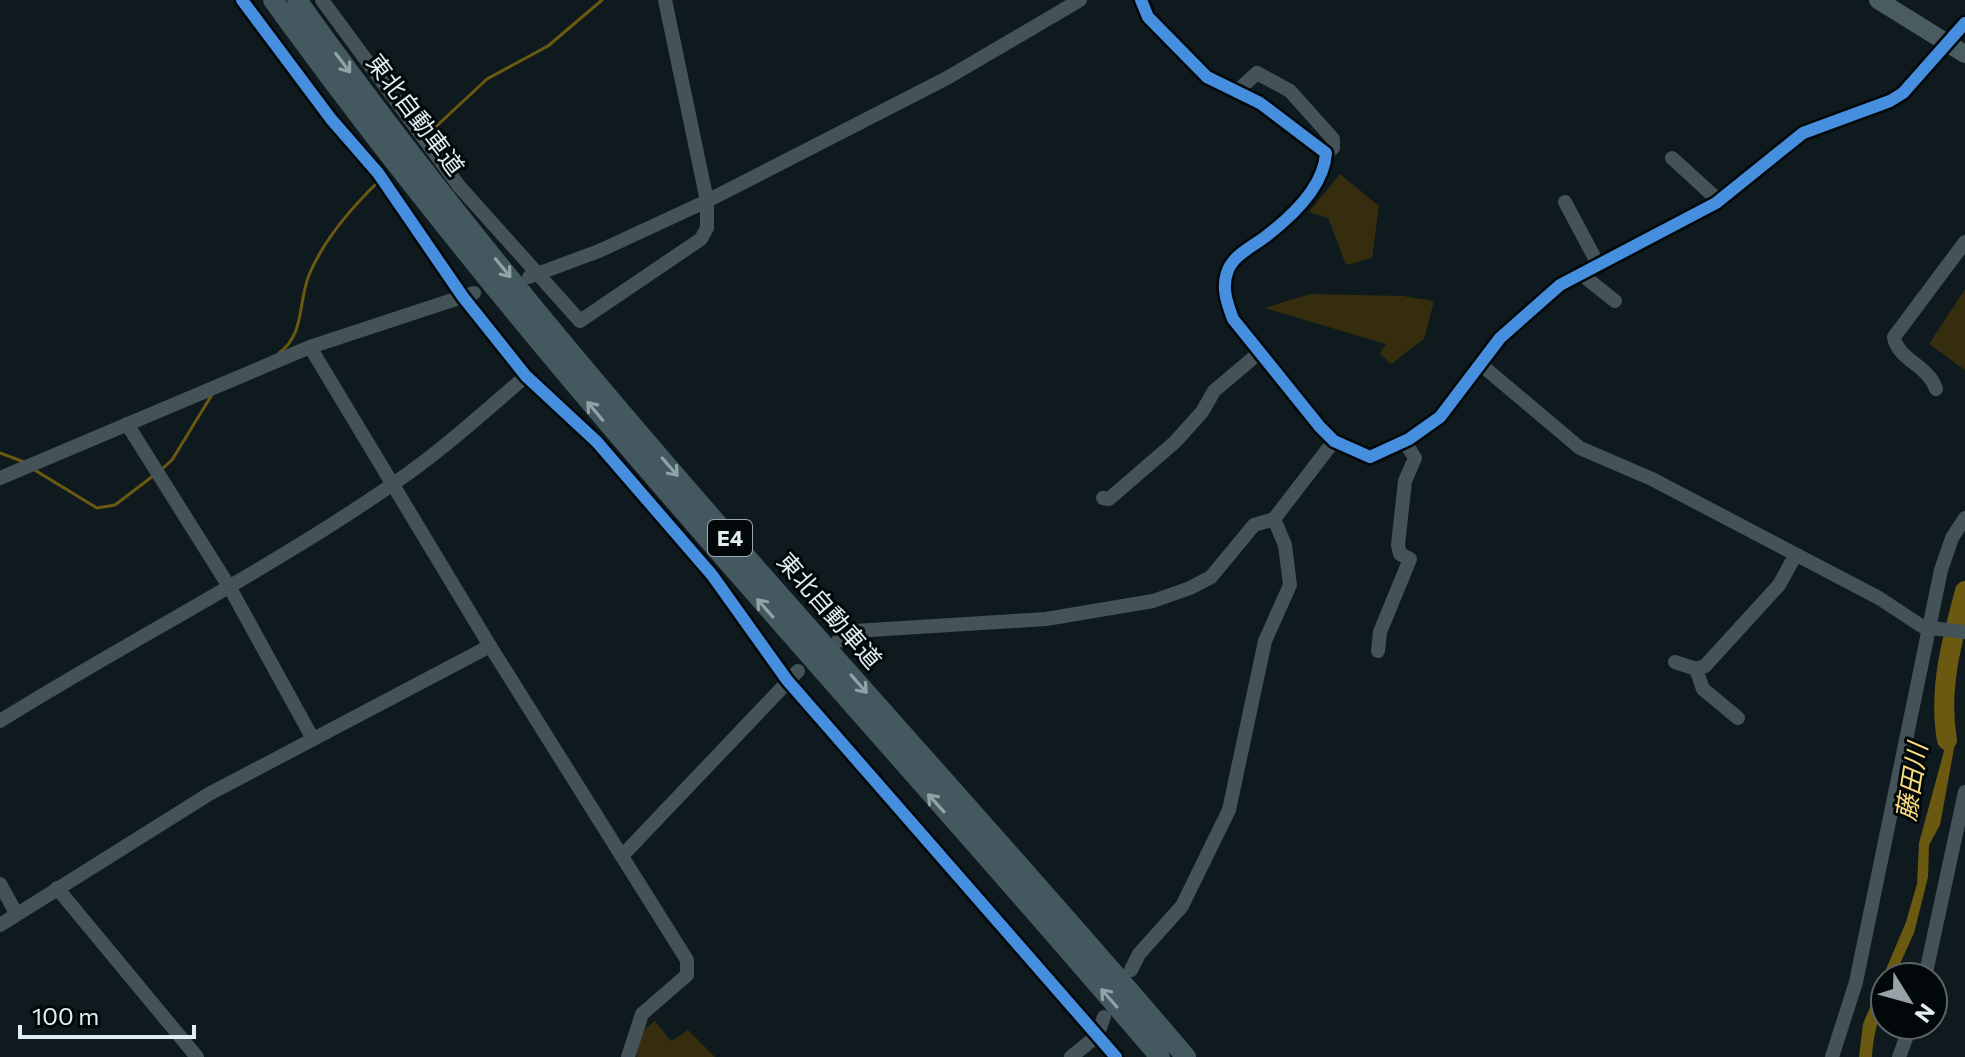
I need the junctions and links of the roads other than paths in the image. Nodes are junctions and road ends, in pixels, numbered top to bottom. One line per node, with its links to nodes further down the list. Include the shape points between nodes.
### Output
1 (242, 0): 22 (street)
2 (273, 0): 64 (highway, 東北自動車道 / E4, one-way to 2, via 590,404 425,204)
3 (297, 0): 65 (highway, 東北自動車道 / E4, one-way to 65, via 442,193 595,380)
4 (322, 0): 21 (street, via 459,186)
5 (665, 0): 16 (street)
6 (1080, 0): 16 (street, via 947,78)
7 (1141, 0): 12 (street, via 1148,17 1207,77)
8 (1878, 0): 10 (main road)
9 (1965, 23): 10 (street)
10 (1946, 42): 11 (main road); 15 (street, via 1903,93 1803,133)
11 (1965, 54)
12 (1236, 92): 13 (street, via 1260,103); 13 (street, via 1257,73 1290,91 1333,139 1333,148)
13 (1326, 153): 25 (street, via 1318,178 1299,206 1227,271 1226,300 1233,319)
14 (1672, 158): 15 (street)
15 (1718, 200): 19 (street)
16 (707, 201): 21 (street); 21 (street, via 707,228 701,239 580,321)
17 (1565, 202): 19 (street)
18 (1965, 242): 28 (street, via 1894,337 1896,346 1932,378)
19 (1598, 264): 20 (street)
20 (1581, 274): 23 (street); 26 (street, via 1525,313)
21 (535, 275)
22 (469, 295): 24 (street); 27 (street)
23 (1615, 301)
24 (310, 347): 29 (street); 33 (street)
25 (1259, 353): 30 (street); 34 (street, via 1214,391 1175,442 1109,499)
26 (1479, 363): 31 (street, via 1448,409); 37 (street, via 1580,448 1652,479)
27 (526, 376): 33 (street); 46 (street, via 597,442)
28 (1936, 389)
29 (127, 424): 32 (street); 38 (street)
30 (1334, 441): 31 (street, via 1370,457); 36 (street)
31 (1405, 442): 43 (street, via 1415,458 1405,481 1398,545 1400,554 1410,559 1380,632)
32 (0, 478)
33 (392, 485): 38 (street); 42 (street)
34 (1103, 498)
35 (1965, 518): 39 (street, via 1948,549)
36 (1274, 519): 41 (street, via 1254,525 1211,577 1153,601 1046,619 854,631); 57 (street, via 1285,545 1290,585 1265,641 1229,810 1182,906)
37 (1795, 556): 39 (street); 45 (street, via 1779,585 1705,666)
38 (230, 588): 48 (street); 49 (street)
39 (1930, 627): 40 (street); 66 (street, via 1856,982)
40 (1965, 632)
41 (838, 641)
42 (490, 646): 49 (street); 51 (street)
43 (1378, 651)
44 (1675, 662): 45 (street)
45 (1696, 669): 47 (street, via 1703,689)
46 (793, 676): 51 (street); 59 (street)
47 (1738, 718)
48 (0, 721)
49 (313, 739): 53 (street, via 209,794)
50 (1965, 792): 56 (street)
51 (622, 856): 61 (street, via 687,960 687,975 642,1014)
52 (0, 884): 54 (street)
53 (57, 888): 54 (street); 60 (street)
54 (16, 913): 55 (street)
55 (0, 925)
56 (1928, 961)
57 (1131, 970)
58 (1104, 1017): 59 (street)
59 (1097, 1036): 62 (street); 63 (street)
60 (197, 1057)
61 (628, 1057)
62 (1071, 1057)
63 (1116, 1057)
64 (1160, 1057)
65 (1186, 1057)
66 (1832, 1057)

